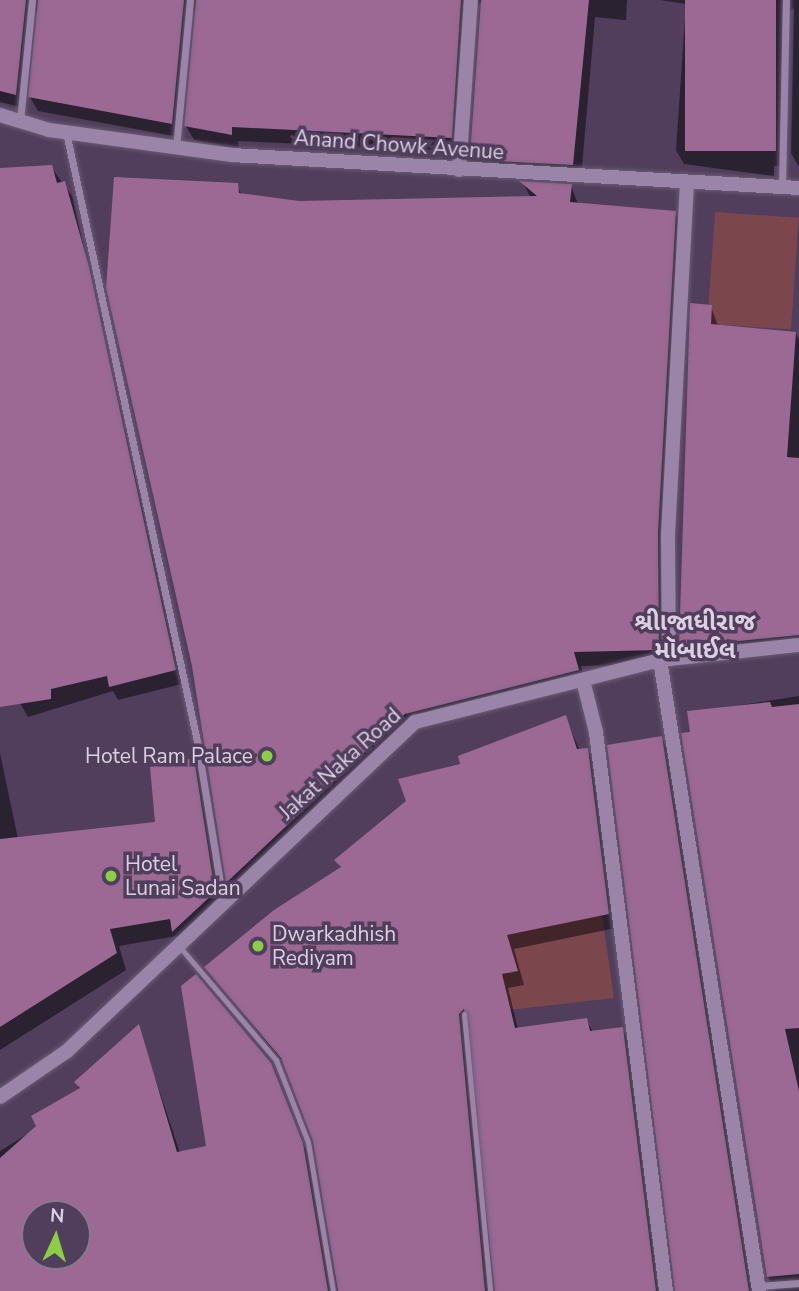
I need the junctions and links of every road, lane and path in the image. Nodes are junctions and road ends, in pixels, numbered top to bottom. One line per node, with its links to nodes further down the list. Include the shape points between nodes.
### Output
1 (32, 0): 6 (street)
2 (190, 0): 8 (street)
3 (471, 0): 9 (street)
4 (786, 0): 11 (street)
5 (0, 115): 6 (street, Anand Chowk Avenue)
6 (20, 121): 7 (street, Anand Chowk Avenue)
7 (66, 132): 8 (street, Anand Chowk Avenue); 16 (street, via 197,741)
8 (176, 148): 9 (street, Anand Chowk Avenue)
9 (459, 170): 10 (street, Anand Chowk Avenue)
10 (687, 183): 11 (street, Anand Chowk Avenue); 14 (street)
11 (782, 188): 12 (street, Anand Chowk Avenue)
12 (799, 188)
13 (799, 645): 14 (street, Jakat Naka Road)
14 (665, 660): 15 (street, Jakat Naka Road); 21 (street)
15 (583, 680): 16 (street, Jakat Naka Road, via 415,722); 24 (street, via 596,733)
16 (223, 901): 17 (street, Jakat Naka Road)
17 (178, 946): 19 (street, Jakat Naka Road, via 67,1051); 22 (lane, via 276,1060 308,1142)
18 (464, 1014): 23 (lane)
19 (0, 1097)
20 (799, 1283): 21 (street)
21 (759, 1289)
22 (333, 1291)
23 (490, 1291)
24 (666, 1291)

